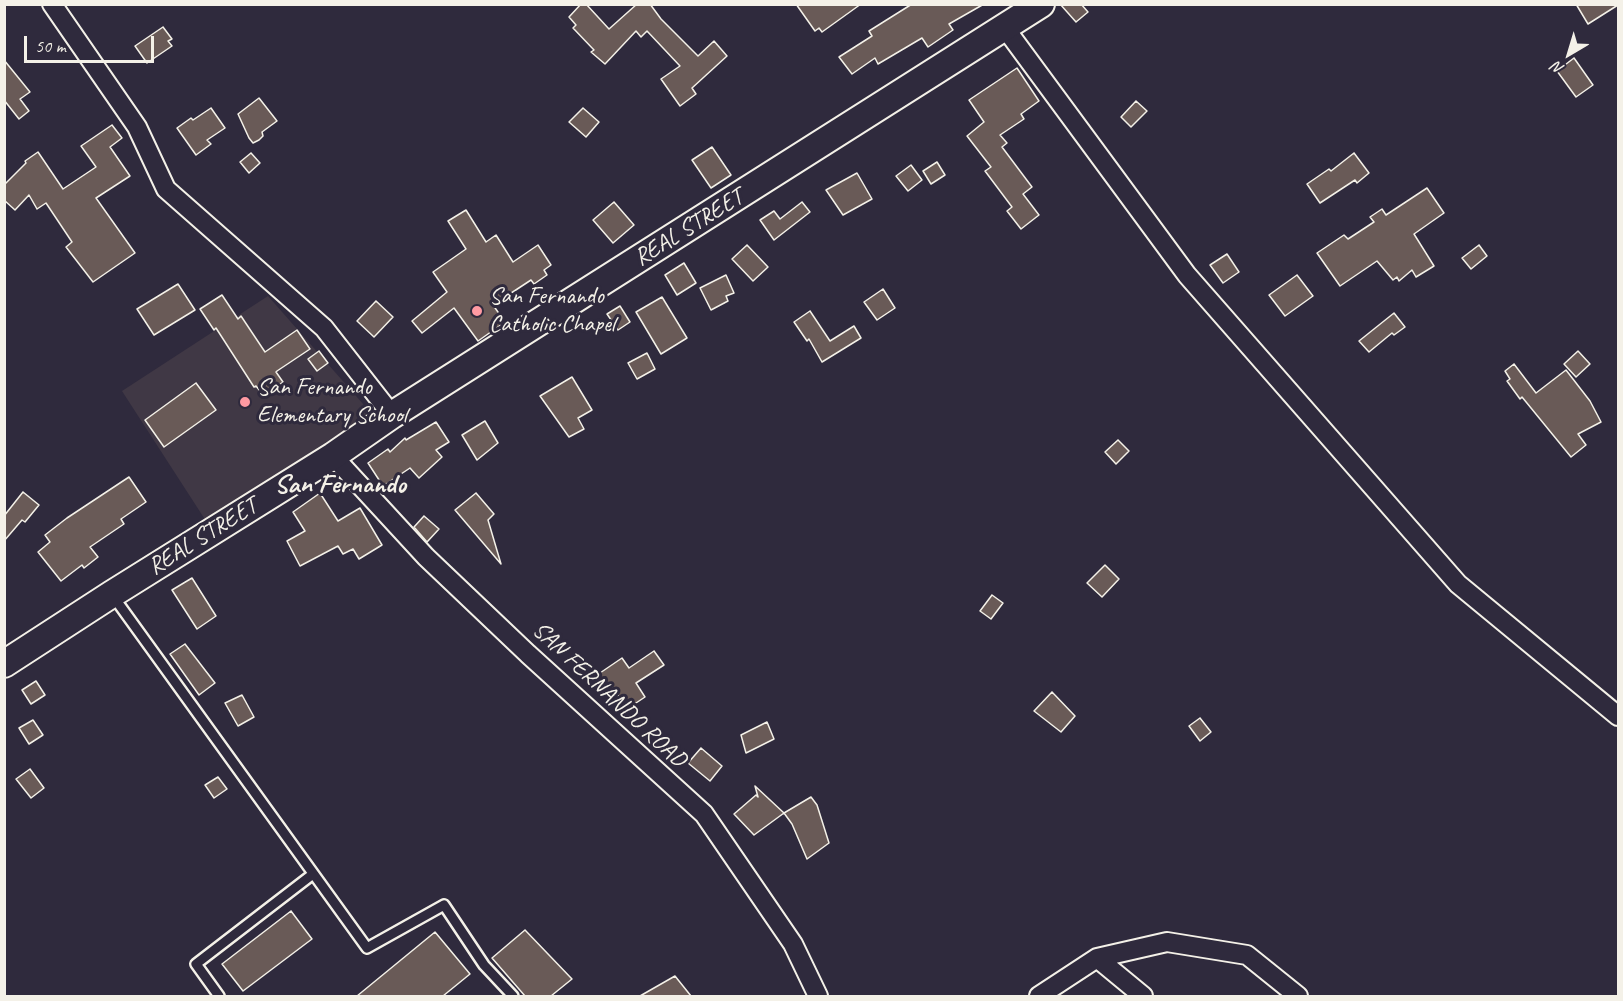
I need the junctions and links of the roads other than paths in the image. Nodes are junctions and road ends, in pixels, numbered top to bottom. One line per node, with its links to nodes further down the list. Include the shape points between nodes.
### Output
1 (52, 4): 4 (street, via 137,128 166,189 324,327)
2 (1041, 4): 3 (main road, REAL STREET)
3 (1005, 28): 4 (main road, REAL STREET); 8 (street, via 1187,275 1458,584)
4 (392, 415): 5 (main road, REAL STREET)
5 (333, 456): 6 (main road, REAL STREET); 13 (street, SAN FERNANDO ROAD, via 426,557 704,814 793,944)
6 (112, 594): 7 (main road, REAL STREET); 9 (lane)
7 (4, 664)
8 (1618, 716)
9 (313, 874): 11 (lane, via 196,964); 12 (lane, via 367,948 444,905 484,965)
10 (1097, 958): 14 (street); 15 (street); 16 (street, via 1167,942 1247,955)
11 (219, 996)
12 (513, 996)
13 (818, 996)
14 (1039, 996)
15 (1143, 996)
16 (1298, 996)

